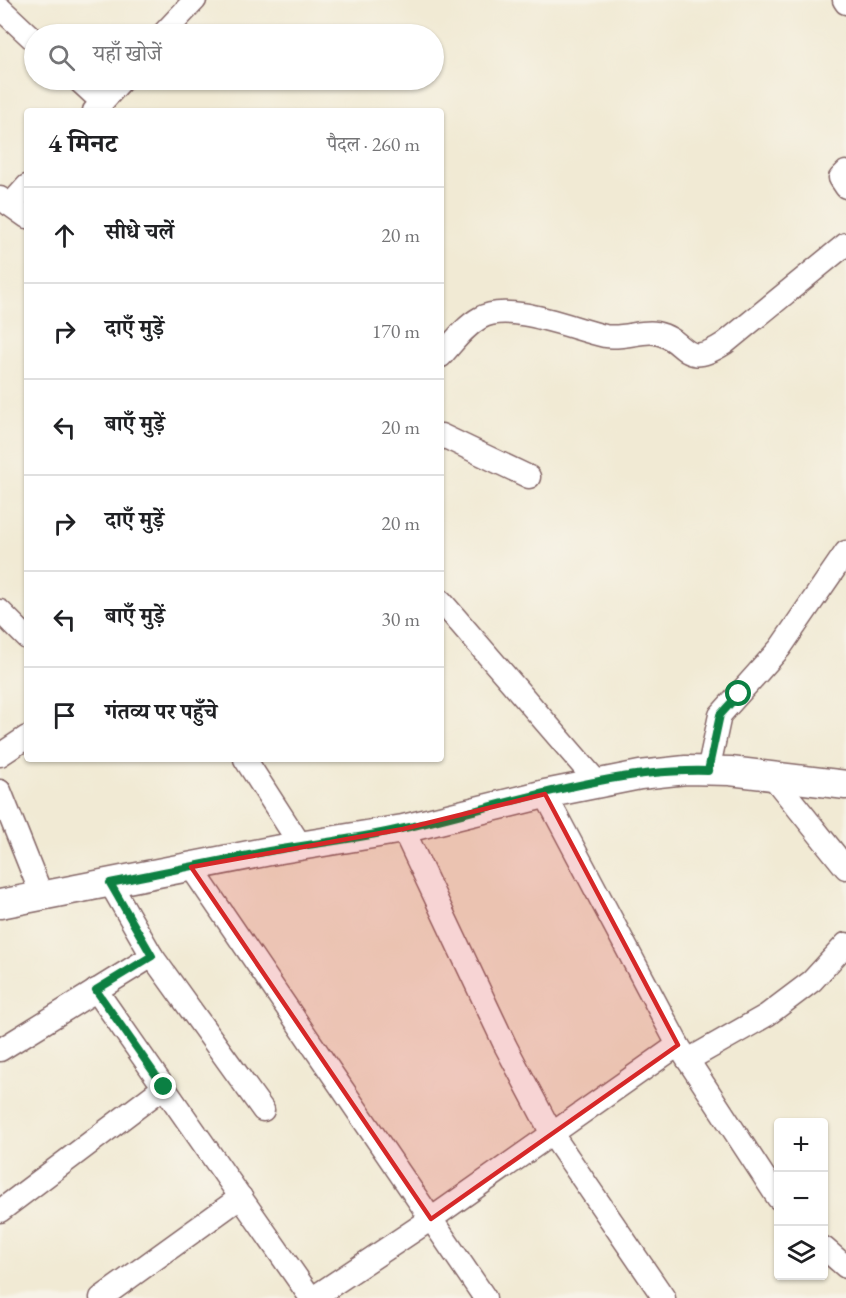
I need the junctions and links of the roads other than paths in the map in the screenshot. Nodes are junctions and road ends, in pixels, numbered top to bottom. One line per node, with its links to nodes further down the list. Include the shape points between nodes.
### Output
1 (195, 0): 3 (street)
2 (0, 8): 4 (street)
3 (173, 24)
4 (24, 31)
5 (86, 90): 7 (street)
6 (113, 90): 7 (street)
7 (98, 106)
8 (846, 172): 9 (street, via 840,178)
9 (846, 187)
10 (24, 190): 11 (street)
11 (12, 207)
12 (846, 227): 13 (street)
13 (846, 236)
14 (846, 244): 15 (street, via 725,344 703,355 695,355 657,333 608,336 515,312 481,317 464,329)
15 (444, 353)
16 (444, 436): 17 (street)
17 (529, 477)
18 (846, 552): 25 (street, via 780,648 720,715)
19 (444, 604): 27 (street)
20 (0, 611): 21 (street)
21 (24, 635)
22 (24, 738): 23 (street)
23 (0, 755)
24 (247, 762): 32 (street)
25 (708, 771): 26 (street); 27 (street, via 686,770)
26 (772, 776): 28 (street); 34 (street)
27 (597, 782): 30 (street)
28 (846, 785)
29 (0, 791): 36 (street)
30 (545, 794): 31 (street); 42 (street)
31 (402, 829): 32 (street); 45 (street, via 501,1038)
32 (301, 846): 33 (street)
33 (191, 867): 35 (street); 49 (street)
34 (846, 868)
35 (110, 883): 36 (street); 39 (street)
36 (42, 896): 37 (street)
37 (0, 904)
38 (846, 944): 42 (street, via 812,981 768,1015)
39 (152, 956): 40 (street); 44 (street)
40 (96, 990): 41 (street); 43 (street)
41 (0, 1050)
42 (683, 1053): 45 (street); 46 (street)
43 (164, 1087): 47 (street); 48 (street)
44 (263, 1110)
45 (552, 1134): 49 (street); 55 (street)
46 (774, 1192)
47 (241, 1197): 52 (street); 53 (street)
48 (0, 1211)
49 (431, 1219): 53 (street); 54 (street)
50 (828, 1251): 51 (street)
51 (846, 1267)
52 (101, 1298)
53 (312, 1298)
54 (485, 1298)
55 (664, 1298)

